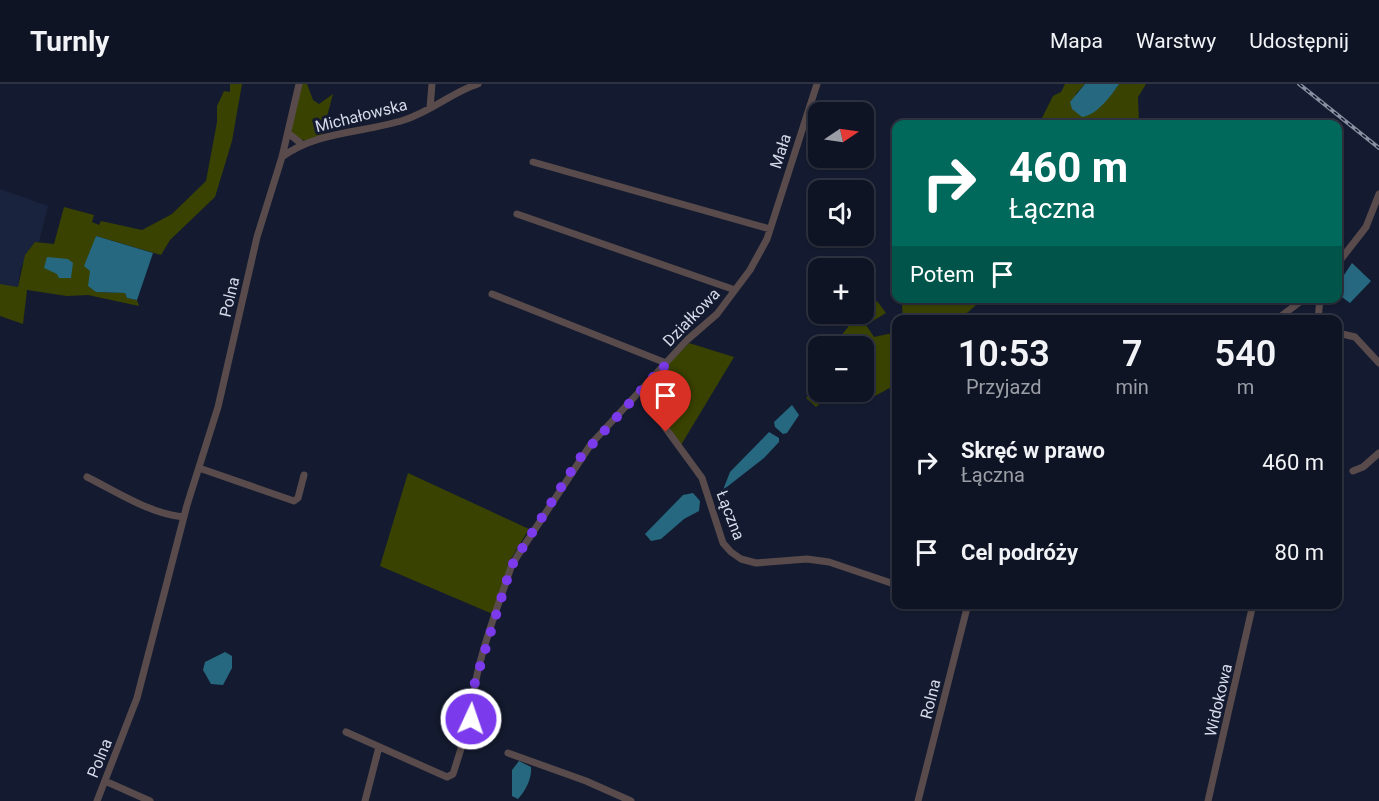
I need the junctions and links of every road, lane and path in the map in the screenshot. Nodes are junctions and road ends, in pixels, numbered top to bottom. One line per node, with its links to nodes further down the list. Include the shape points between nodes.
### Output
1 (299, 84): 7 (street, Polna)
2 (432, 84): 6 (street)
3 (478, 84): 5 (street, Michałowska)
4 (817, 84): 13 (street, Mała)
5 (464, 86): 6 (street, Michałowska)
6 (430, 108): 8 (street, Michałowska, via 404,120)
7 (288, 133): 8 (street); 9 (street, Polna)
8 (303, 145): 9 (street, Michałowska)
9 (282, 157): 23 (street, Polna, via 257,237 218,407)
10 (533, 162): 13 (street)
11 (1379, 194): 14 (street, via 1366,227)
12 (517, 214): 15 (street)
13 (770, 228): 15 (street, Działkowa, via 760,254)
14 (1342, 258)
15 (735, 290): 21 (street, Działkowa, via 717,314)
16 (492, 294): 21 (street)
17 (1298, 303): 18 (street)
18 (1283, 315)
19 (1342, 334): 20 (street, via 1355,337)
20 (1379, 363)
21 (665, 364): 28 (street, Łączna, via 664,426 702,478 723,543 731,552 756,562 829,562); 31 (street, Działkowa, via 579,459 511,567 473,689)
22 (1379, 453): 24 (street)
23 (198, 468): 25 (street, via 294,501); 27 (street, Polna)
24 (1353, 471)
25 (304, 476)
26 (87, 477): 27 (street, via 152,509)
27 (184, 517): 36 (street, Polna, via 137,698)
28 (892, 583)
29 (967, 609): 41 (street, Rolna)
30 (1252, 609): 42 (street, Widokowa)
31 (473, 727): 33 (street, Działkowa); 34 (street, via 466,733 453,774 447,777)
32 (346, 732): 34 (street)
33 (477, 735)
34 (379, 747): 39 (street)
35 (508, 753): 40 (street)
36 (105, 781): 37 (street, Polna); 38 (street)
37 (97, 801)
38 (150, 801)
39 (365, 801)
40 (631, 801)
41 (918, 801)
42 (1208, 801)

